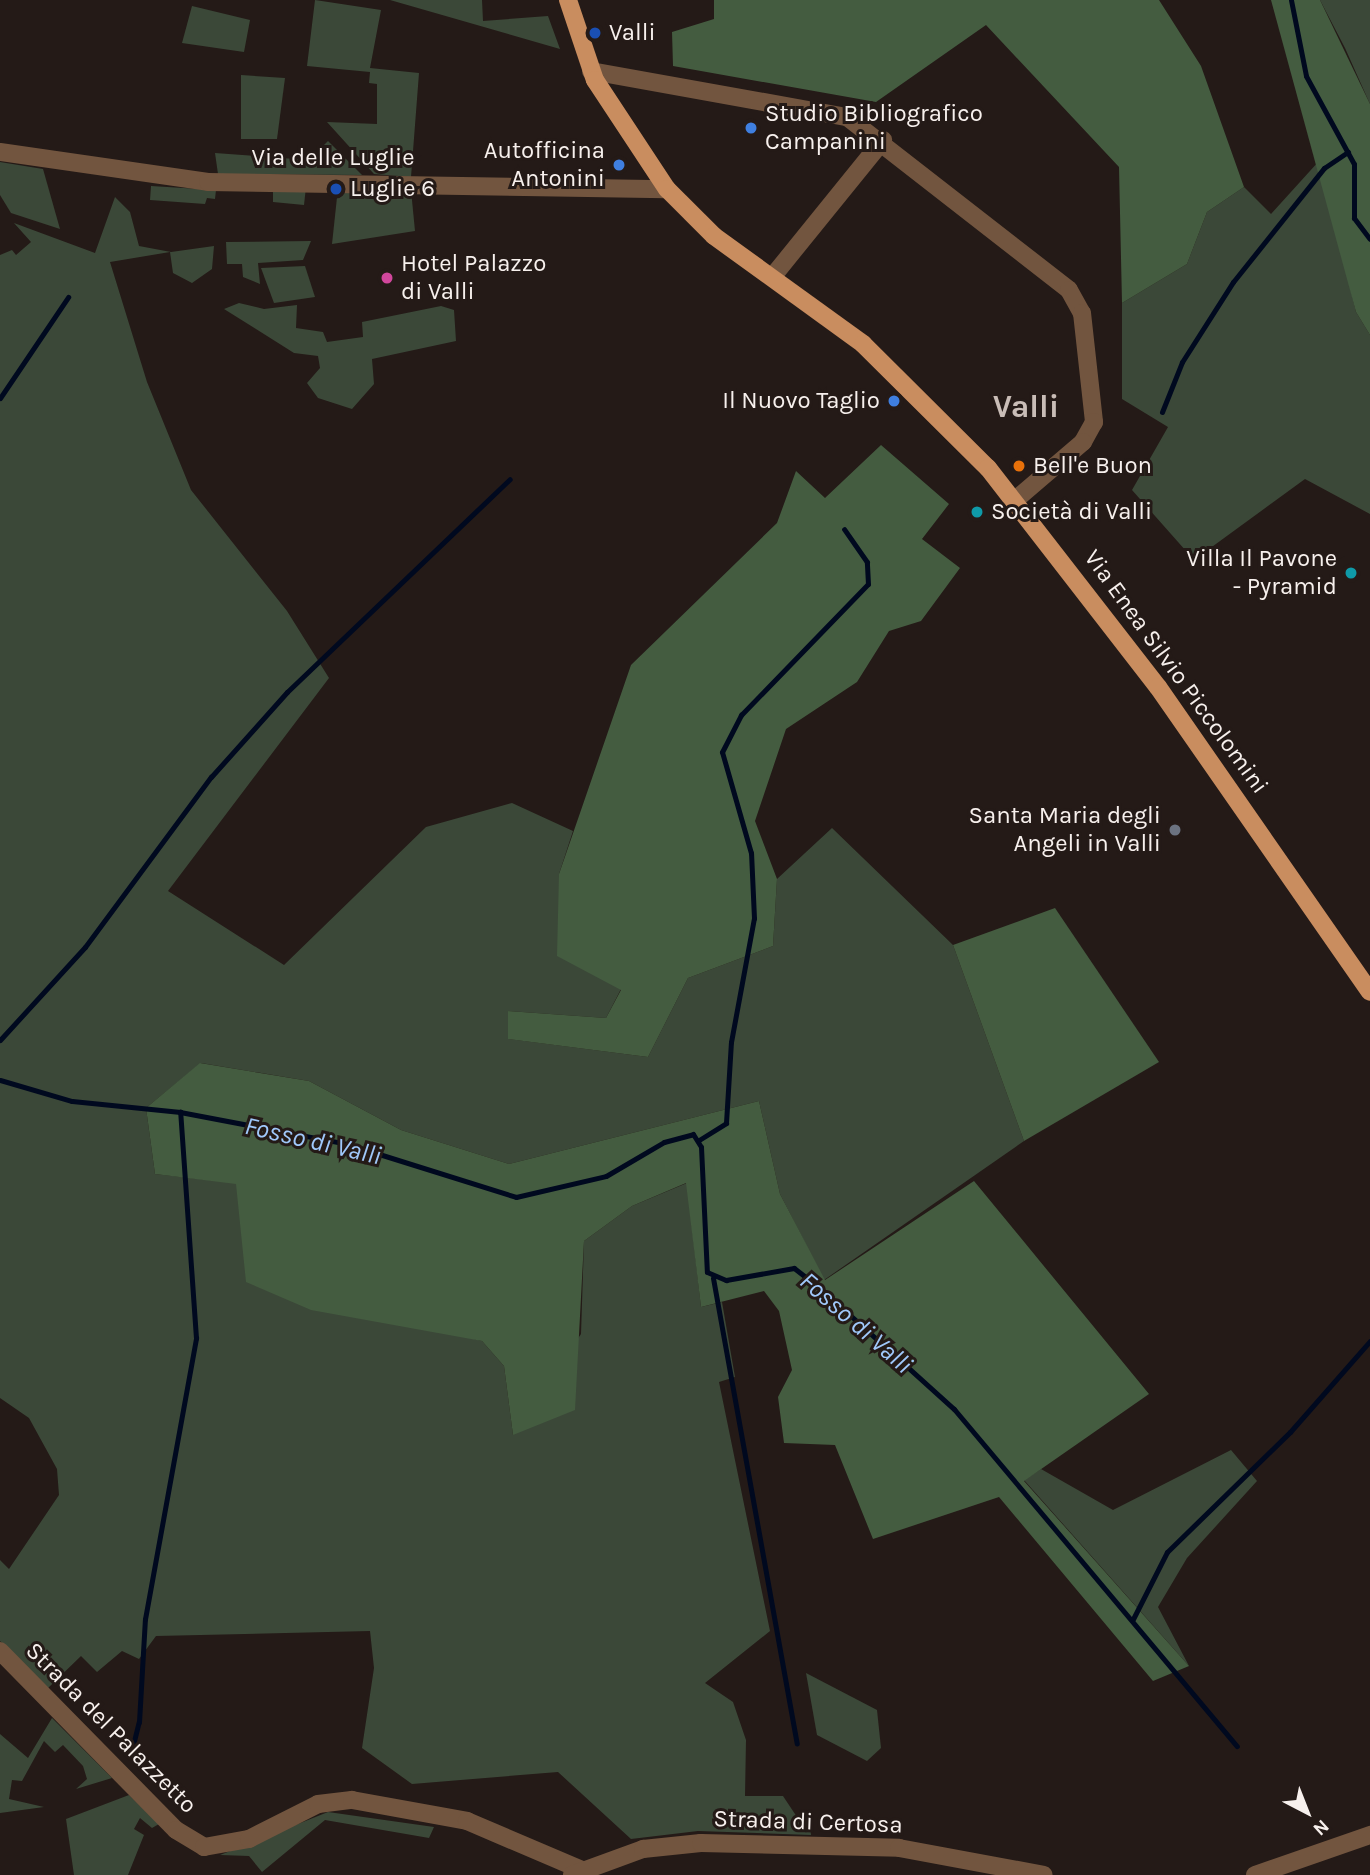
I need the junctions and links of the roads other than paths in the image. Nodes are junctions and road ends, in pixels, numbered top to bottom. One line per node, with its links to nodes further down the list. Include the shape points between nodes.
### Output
1 (568, 0): 2 (main road, Via Enea Silvio Piccolomini)
2 (591, 71): 3 (street, via 841,115); 5 (main road, Via Enea Silvio Piccolomini)
3 (883, 140): 6 (street); 7 (street, via 1063,284 1080,306 1091,430)
4 (0, 152): 5 (street, Via delle Luglie, via 208,182)
5 (667, 189): 6 (main road, Via Enea Silvio Piccolomini, via 714,236)
6 (774, 276): 7 (main road, Via Enea Silvio Piccolomini, via 891,369)
7 (1015, 500): 8 (main road, Via Enea Silvio Piccolomini, via 1244,806)
8 (1370, 992)
9 (0, 1651): 11 (street, Strada del Palazzetto, via 176,1830 204,1847 249,1839 318,1804 352,1800 467,1821)
10 (1370, 1835): 13 (street)
11 (578, 1873): 12 (street, Strada di Certosa, via 643,1849 701,1843 899,1848)
12 (1044, 1875)
13 (1255, 1875)

